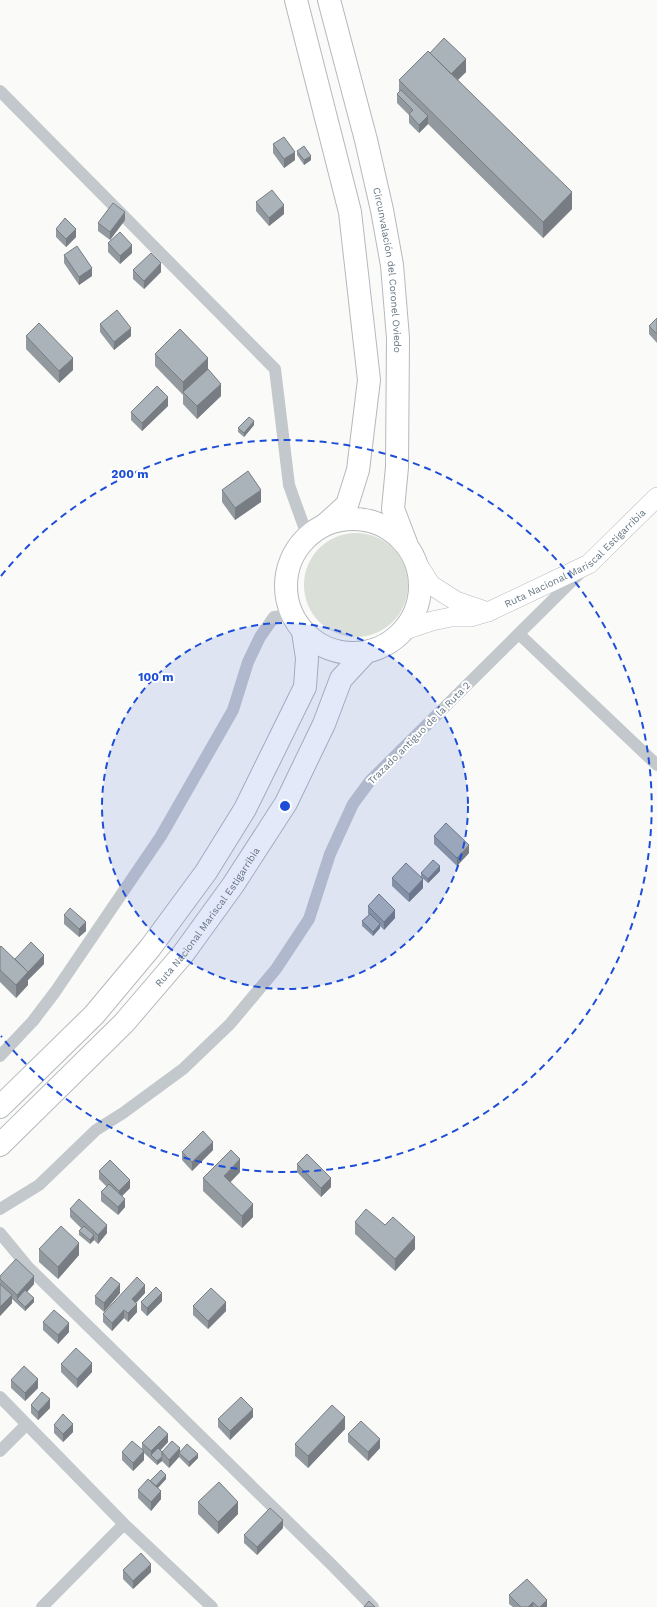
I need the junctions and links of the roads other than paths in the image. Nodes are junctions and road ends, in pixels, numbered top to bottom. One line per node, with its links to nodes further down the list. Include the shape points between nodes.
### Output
1 (296, 0): 5 (highway, via 350,212 369,380 358,470 347,505)
2 (329, 0): 7 (highway, Circunvalación del Coronel Oviedo, via 370,156 392,265 398,338 397,467 393,510)
3 (0, 91): 6 (street, via 275,369 289,485)
4 (657, 498): 9 (main road, Ruta Nacional Mariscal Estigarribia)
5 (326, 524): 6 (highway); 7 (highway, via 347,518 369,520 389,528)
6 (308, 535): 11 (highway, via 294,552 286,572 285,594)
7 (406, 543): 8 (highway)
8 (417, 564): 10 (main road, via 431,585 456,601); 12 (highway, via 421,587 416,610)
9 (590, 564): 10 (main road, Ruta Nacional Mariscal Estigarribia); 14 (street, Trazado antiguo de la Ruta 2)
10 (488, 612): 12 (main road, Ruta Nacional Mariscal Estigarribia, via 470,617 432,621)
11 (291, 615): 13 (highway); 17 (street, via 274,617 260,637 248,662 233,710 161,836 55,992 33,1021)
12 (405, 630): 15 (highway, via 387,645)
13 (302, 632): 15 (highway, via 320,646 342,654); 18 (highway, via 307,658 305,687 245,809 206,872 150,948 94,1015)
14 (519, 634): 16 (street); 20 (street, Trazado antiguo de la Ruta 2, via 370,781 353,804 330,854 309,918 276,969 230,1024 183,1069 96,1130 39,1186)
15 (365, 653): 19 (highway, Ruta Nacional Mariscal Estigarribia, via 341,679 324,724 286,803 183,954 124,1023)
16 (657, 765)
17 (0, 1056)
18 (0, 1107)
19 (0, 1145)
20 (0, 1209)
21 (0, 1233): 28 (street, via 28,1268)
22 (0, 1397): 23 (street)
23 (26, 1425): 24 (street); 25 (street)
24 (0, 1451)
25 (124, 1524): 26 (street); 27 (street)
26 (42, 1607)
27 (212, 1607)
28 (373, 1607)

